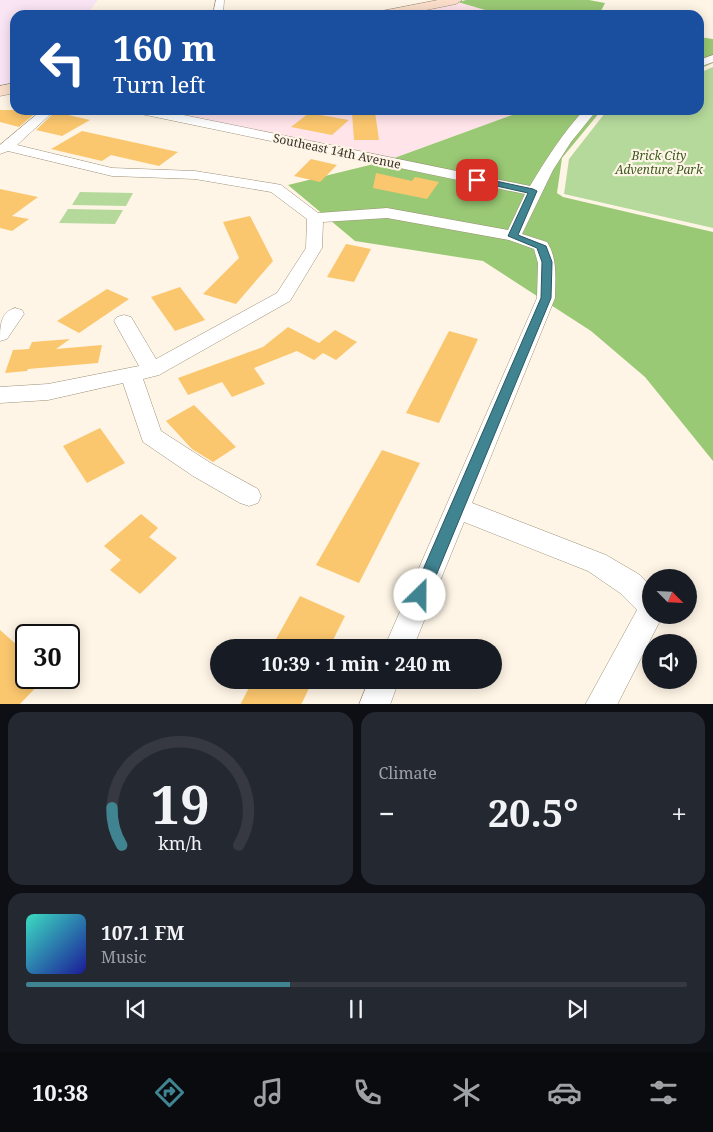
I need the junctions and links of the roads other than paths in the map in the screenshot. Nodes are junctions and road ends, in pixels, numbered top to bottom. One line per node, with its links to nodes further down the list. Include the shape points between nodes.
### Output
1 (456, 0): 2 (street)
2 (407, 10)
3 (44, 115): 6 (street)
4 (165, 115): 7 (street, Southeast 14th Avenue)
5 (586, 115): 7 (street, via 568,135)
6 (4, 148): 8 (street, via 112,172 195,174 276,188)
7 (533, 191): 9 (street)
8 (314, 218): 9 (street, via 387,213); 13 (street, via 314,248 284,297)
9 (513, 236): 16 (street, via 541,246 547,262 546,298)
10 (15, 314): 12 (street)
11 (124, 321): 13 (street)
12 (0, 335)
13 (142, 373): 14 (street, via 48,392); 15 (street, via 151,436)
14 (0, 395)
15 (249, 496)
16 (457, 508): 17 (street, via 597,563 630,584); 19 (street)
17 (642, 596)
18 (643, 624): 22 (street)
19 (402, 639)
20 (380, 689): 21 (street)
21 (374, 704)
22 (600, 704)

